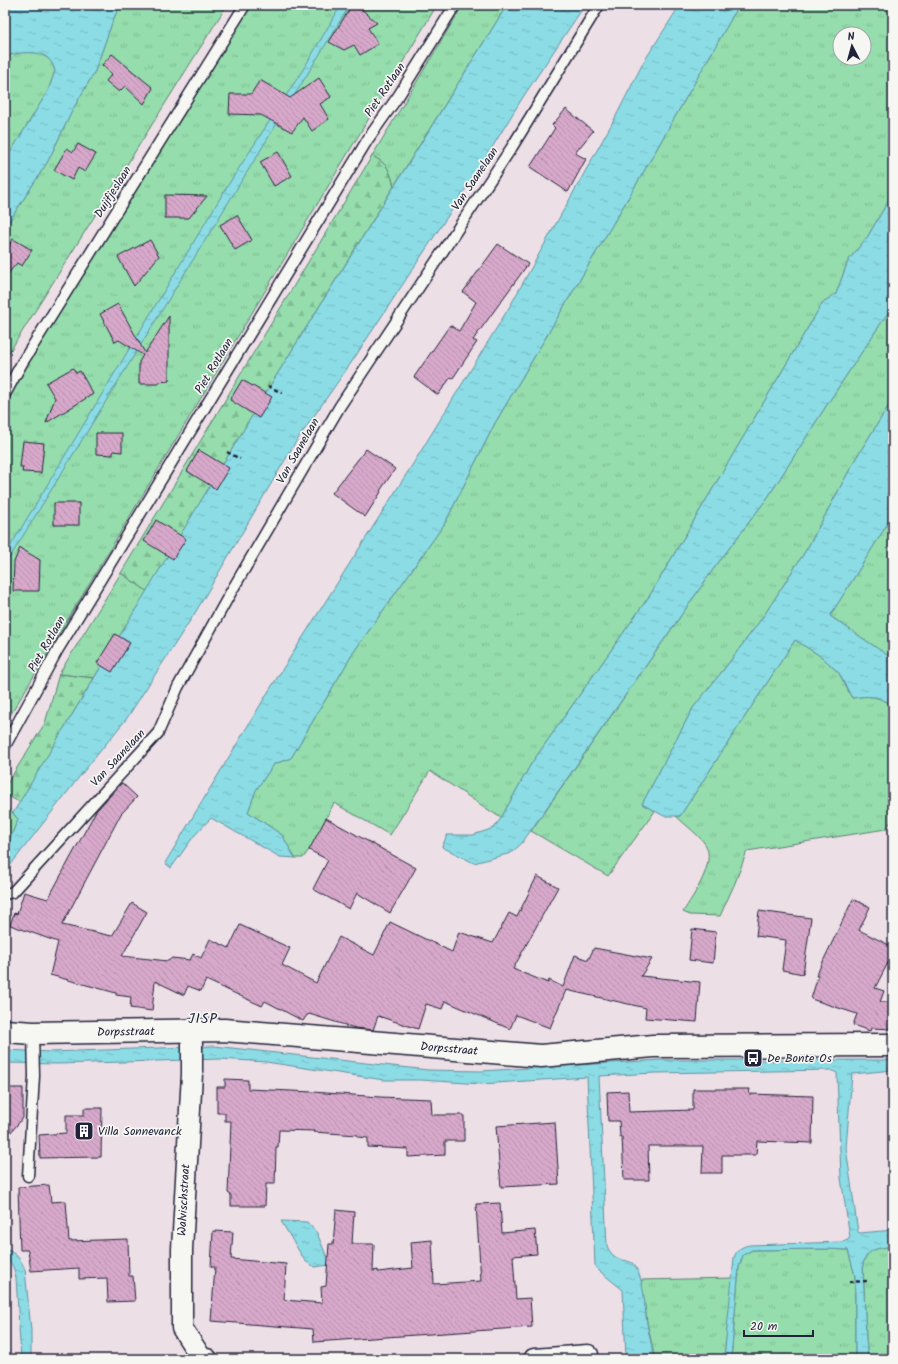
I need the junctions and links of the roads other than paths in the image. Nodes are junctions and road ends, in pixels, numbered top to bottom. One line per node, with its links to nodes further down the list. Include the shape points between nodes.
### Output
1 (245, 5): 4 (lane, Duijfjeslaan)
2 (455, 5): 5 (lane, Piet Rotlaan, via 399,95 355,159 57,651)
3 (599, 5): 6 (lane, Van Saanelaan, via 512,147 340,406 178,687 158,734 13,892)
4 (5, 394)
5 (5, 746)
6 (5, 894)
7 (5, 1031): 9 (street, Dorpsstraat)
8 (191, 1037): 9 (street, Dorpsstraat); 10 (street, Dorpsstraat, via 224,1030 542,1056 653,1046); 13 (street, Walvischstraat, via 192,1074 182,1250 182,1328 202,1358)
9 (33, 1039): 11 (lane, via 34,1076)
10 (893, 1045)
11 (28, 1176)
12 (588, 1355): 14 (street)
13 (207, 1359)
14 (534, 1359)

